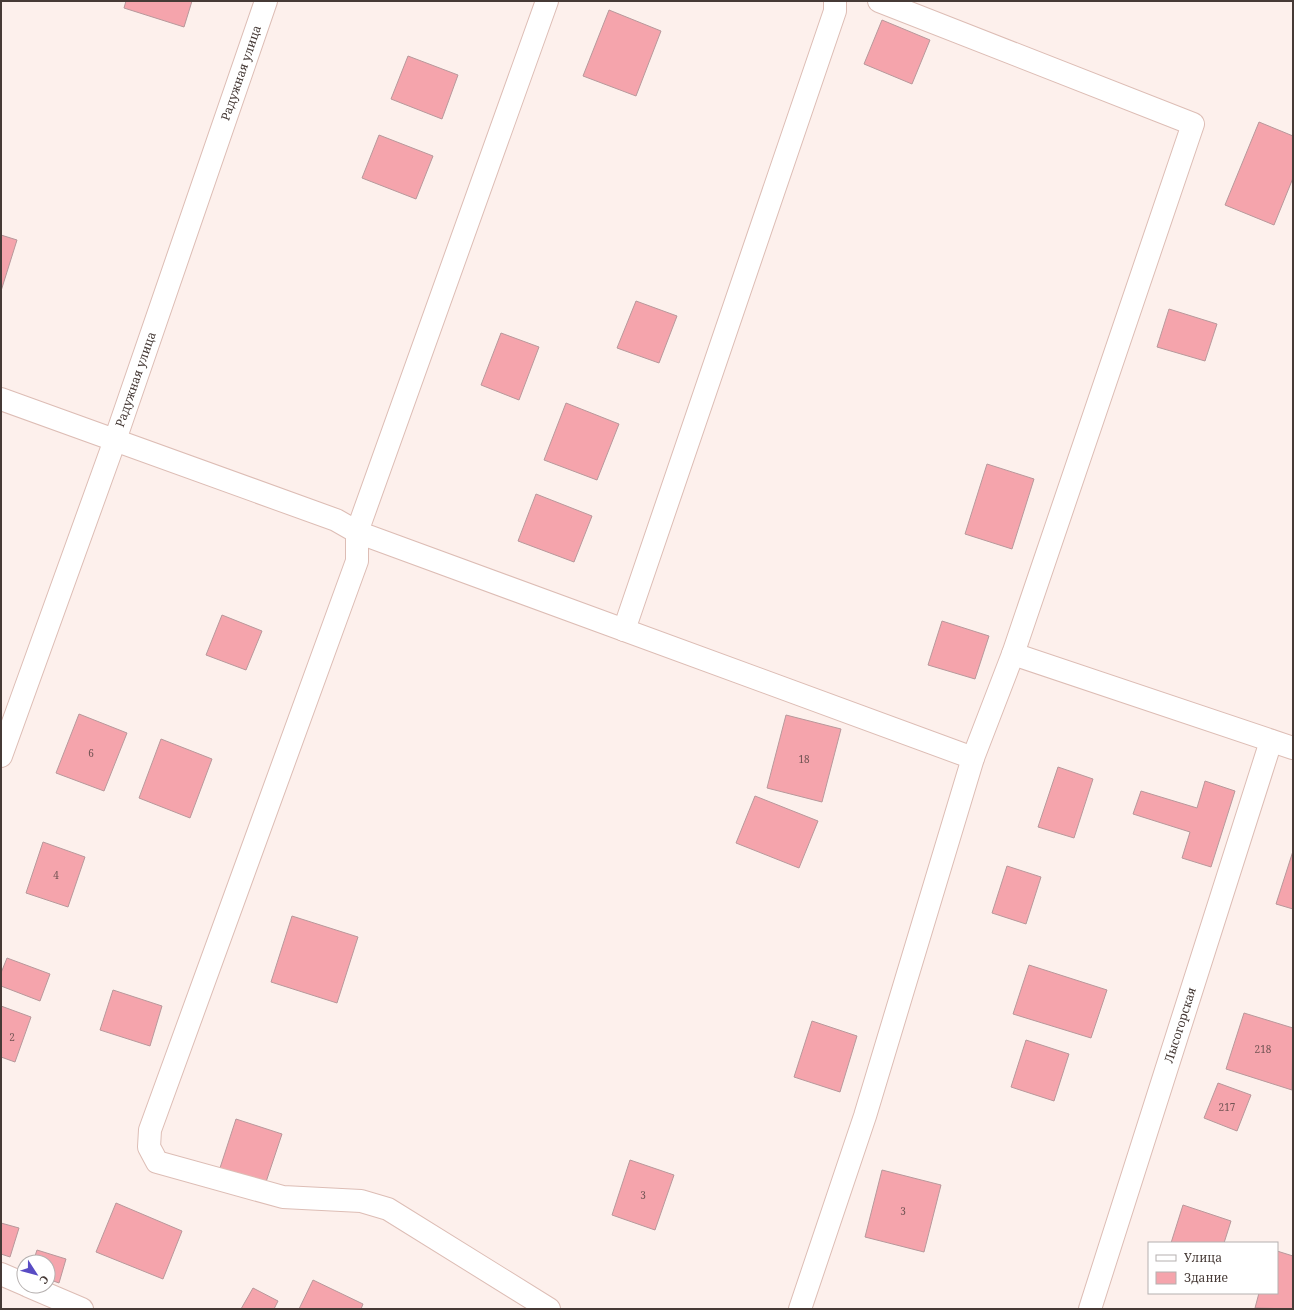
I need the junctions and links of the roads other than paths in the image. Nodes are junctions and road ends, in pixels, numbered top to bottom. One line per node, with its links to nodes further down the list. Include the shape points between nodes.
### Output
1 (266, 1): 6 (street, Радужная улица)
2 (547, 1): 7 (street)
3 (835, 1): 8 (street, via 833,19)
4 (879, 1): 9 (street, via 1193,124)
5 (1, 399): 6 (street)
6 (115, 440): 7 (street, via 336,520); 12 (street, Радужная улица)
7 (357, 532): 8 (street); 19 (street, via 357,561 150,1130 149,1147 157,1162 283,1197 361,1201 388,1209)
8 (624, 630): 13 (street)
9 (1013, 654): 10 (street); 13 (street)
10 (1271, 741): 11 (street); 17 (street, Лысогорская)
11 (1293, 748)
12 (1, 756)
13 (973, 758): 20 (street, via 865,1116)
14 (1, 1274): 15 (street)
15 (16, 1281)
16 (47, 1294): 18 (street)
17 (1093, 1308)
18 (82, 1309)
19 (549, 1309)
20 (800, 1309)

